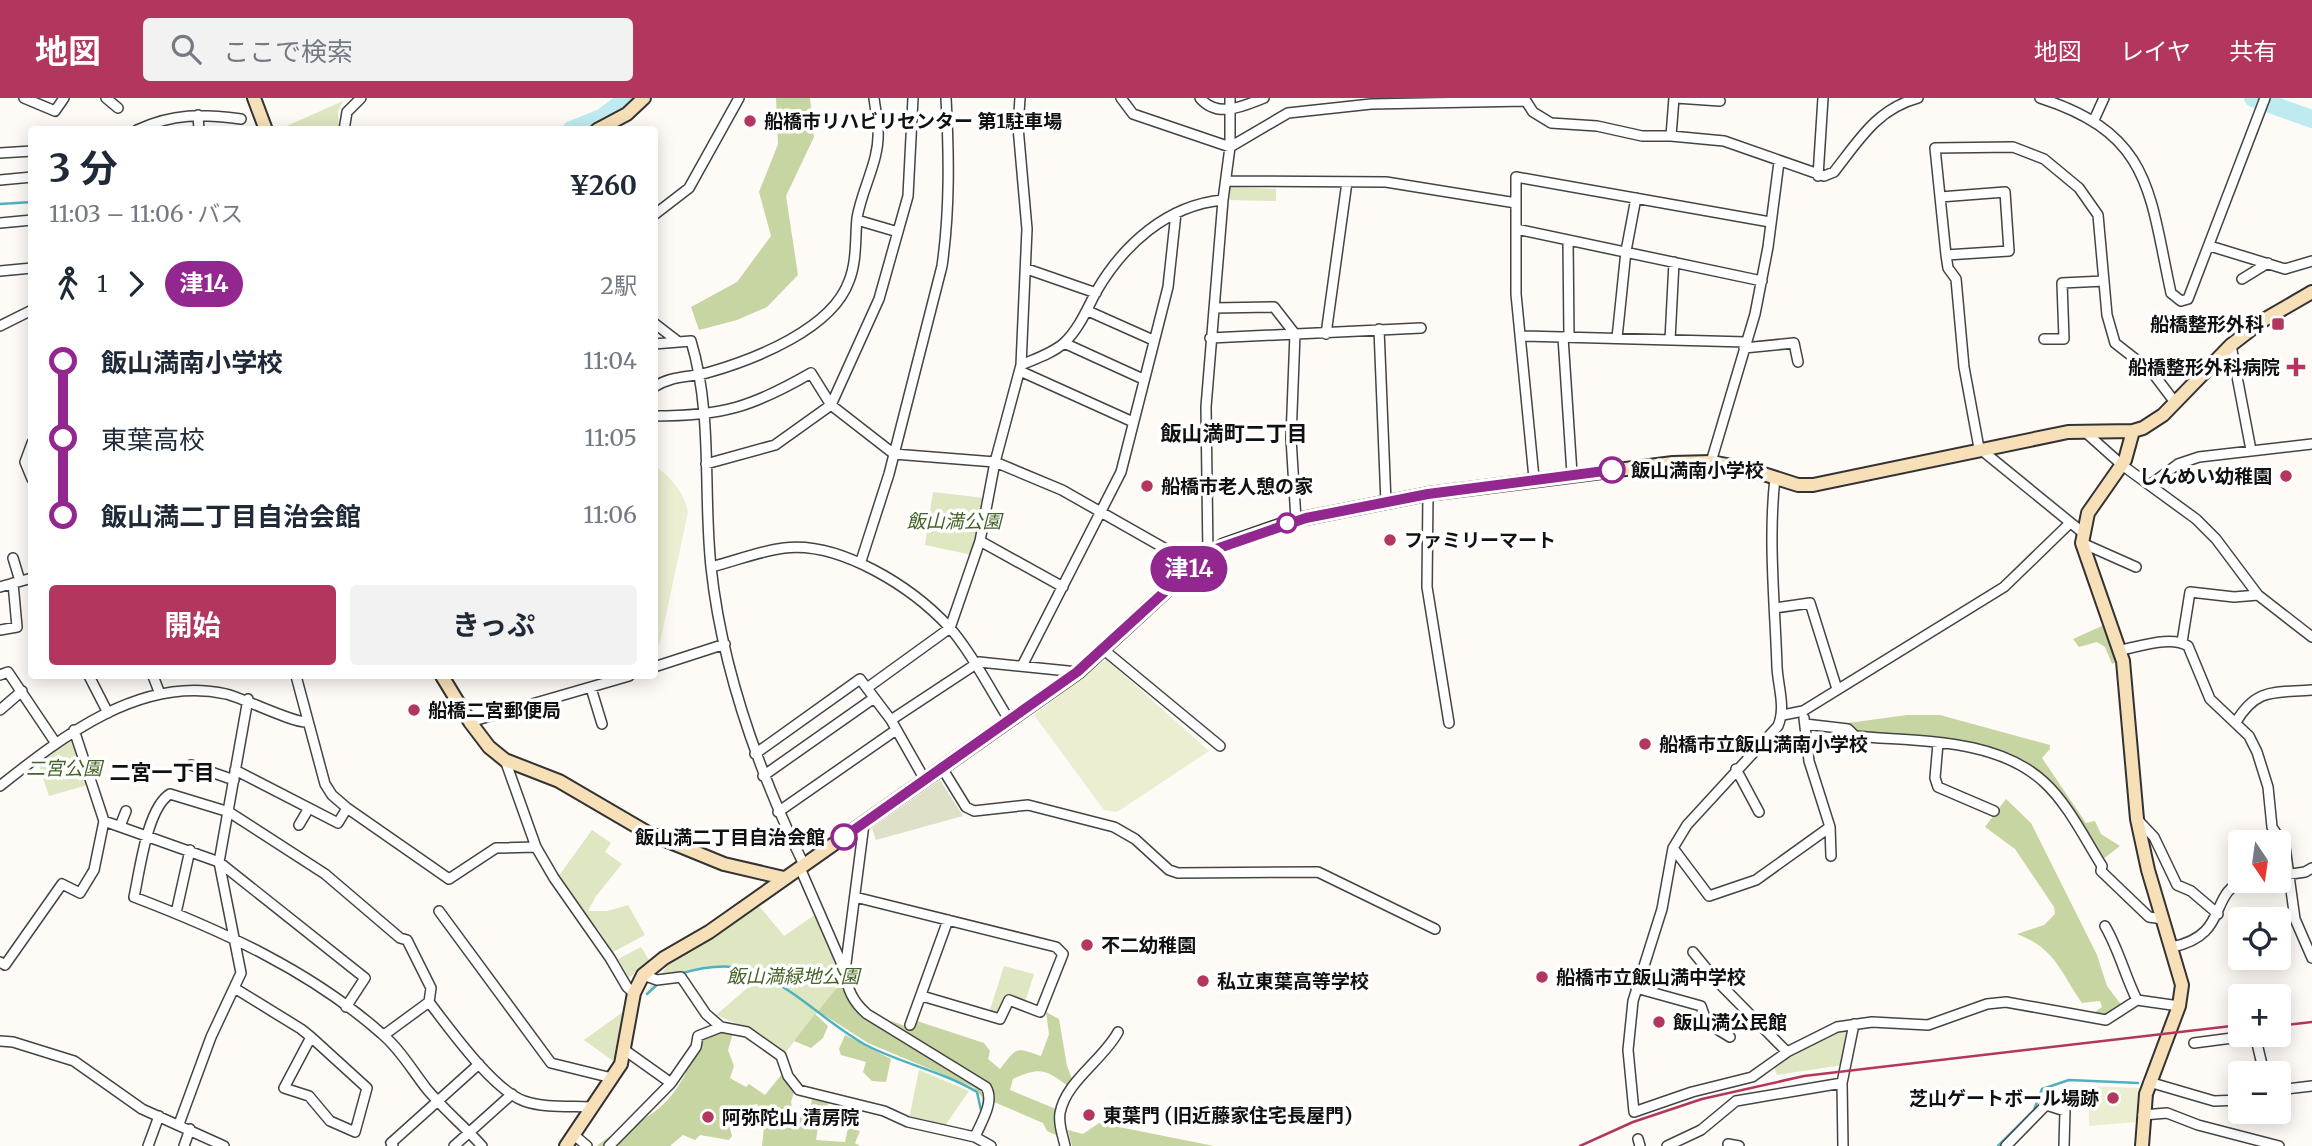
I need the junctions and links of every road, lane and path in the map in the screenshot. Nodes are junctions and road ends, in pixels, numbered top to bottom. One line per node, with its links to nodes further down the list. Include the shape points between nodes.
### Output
1 (24, 98): 2 (street, via 55,111)
2 (64, 98)
3 (106, 98): 24 (street)
4 (254, 98): 31 (street)
5 (361, 98): 32 (street, via 347,112)
6 (644, 98): 33 (street)
7 (739, 98): 48 (street, via 689,188)
8 (874, 98): 51 (street, via 879,131)
9 (913, 98): 55 (street, via 908,196)
10 (946, 98): 107 (street, via 947,232)
11 (1020, 98): 64 (street)
12 (1121, 98): 35 (street, via 1133,114)
13 (1200, 98): 25 (street, via 1207,106)
14 (1230, 98): 25 (street)
15 (1264, 98): 25 (street)
16 (1675, 98): 22 (street); 34 (street)
17 (1823, 98): 39 (street)
18 (1919, 98): 39 (street, via 1877,117 1834,172)
19 (2040, 98): 28 (street)
20 (2104, 98): 28 (street)
21 (1525, 99): 34 (street, via 1533,112 1551,123); 35 (street, via 1384,103 1288,113)
22 (1720, 102)
23 (2263, 102): 57 (street)
24 (118, 108)
25 (1229, 111): 35 (street)
26 (198, 115): 27 (street); 29 (street, via 163,117); 30 (street)
27 (241, 119)
28 (2094, 120): 57 (street, via 2127,147 2144,178 2175,298 2188,299)
29 (144, 126)
30 (199, 126)
31 (264, 126)
32 (345, 126)
33 (604, 126)
34 (1671, 136): 38 (street, via 1724,141)
35 (1230, 147): 42 (street)
36 (28, 151): 37 (street)
37 (0, 153)
38 (1779, 162): 39 (street); 52 (street)
39 (1818, 176)
40 (28, 177): 41 (street)
41 (0, 180)
42 (1227, 181): 43 (street); 46 (street)
43 (1347, 182): 47 (street, via 1418,186); 79 (street)
44 (1940, 197): 59 (street); 59 (street, via 2004,192 2009,251); 68 (street, via 1935,148 2013,147 2044,159 2079,188 2098,215)
45 (1636, 198): 47 (street, via 1516,177); 52 (street); 58 (street)
46 (1223, 200): 49 (street); 71 (street)
47 (1516, 203): 54 (street)
48 (658, 212)
49 (1176, 213): 70 (street, via 1136,241); 85 (street, via 1168,287)
50 (28, 220): 53 (street)
51 (857, 220): 55 (street); 94 (street, via 850,280 830,311 792,338)
52 (1770, 222): 67 (street)
53 (0, 223)
54 (1516, 229): 56 (street); 80 (street)
55 (898, 232): 98 (street, via 879,299)
56 (1568, 240): 58 (street); 81 (street)
57 (2210, 246): 62 (street)
58 (1626, 251): 61 (street); 83 (street)
59 (1946, 255): 105 (street, via 1956,279 1964,367)
60 (2312, 261): 62 (street, via 2285,269)
61 (1674, 262): 67 (street); 86 (street)
62 (2268, 263): 66 (street)
63 (28, 268): 65 (street)
64 (1027, 270): 70 (street); 93 (street)
65 (0, 271)
66 (2242, 279)
67 (1762, 281): 90 (street)
68 (2104, 281): 84 (street, via 2062,283 2064,339); 97 (street, via 2115,343 2152,372)
69 (2312, 292): 91 (street)
70 (1096, 293): 72 (street)
71 (1214, 308): 78 (street, via 1274,307); 82 (street)
72 (1088, 311): 85 (street); 89 (street)
73 (28, 312): 74 (street)
74 (0, 326)
75 (658, 326): 87 (street)
76 (1421, 328): 77 (street)
77 (1380, 329): 79 (street); 117 (street)
78 (1295, 334): 79 (street); 82 (street); 119 (street, via 1292,438)
79 (1326, 334)
80 (1520, 336): 81 (street); 113 (street)
81 (1566, 337): 83 (street); 112 (street)
82 (1210, 338): 123 (street, via 1205,470)
83 (1617, 338): 86 (street)
84 (2044, 339)
85 (1153, 340): 95 (street)
86 (1670, 340): 90 (street)
87 (676, 341): 88 (street); 94 (street, via 691,341)
88 (658, 343)
89 (1064, 344): 93 (street); 95 (street)
90 (1745, 345): 92 (street, via 1794,343); 109 (street)
91 (2231, 345): 97 (street); 106 (street)
92 (1798, 362)
93 (1020, 368): 101 (street); 108 (street)
94 (701, 375): 96 (street, via 668,378); 100 (street)
95 (1143, 379): 101 (street)
96 (658, 384)
97 (2174, 401): 103 (street, via 2163,415)
98 (831, 405): 100 (street, via 811,373 765,400); 107 (street); 110 (street, via 775,444)
99 (658, 415): 100 (street)
100 (704, 416): 110 (street)
101 (1133, 422): 118 (street, via 1121,472)
102 (2082, 429): 103 (street); 105 (street); 111 (street)
103 (2133, 431): 111 (street)
104 (2312, 444): 106 (street)
105 (1979, 448): 114 (street, via 1813,485); 120 (street)
106 (2251, 450): 115 (street, via 2178,464)
107 (894, 454): 108 (street); 125 (street)
108 (995, 462): 118 (street); 122 (street)
109 (1711, 463): 112 (street); 114 (street)
110 (706, 464): 127 (street)
111 (2122, 464): 115 (street); 121 (street, via 2088,513)
112 (1572, 474): 113 (street)
113 (1534, 478): 116 (street)
114 (1775, 478): 134 (street)
115 (2151, 484): 133 (street, via 2216,539)
116 (1428, 494): 117 (street); 169 (street, via 1427,587)
117 (1387, 503): 119 (street)
118 (1103, 513): 126 (street); 132 (street)
119 (1296, 520): 123 (street)
120 (2069, 524): 121 (street); 154 (street, via 2004,587)
121 (2082, 538): 128 (street); 141 (street)
122 (980, 541): 132 (street); 135 (street)
123 (1208, 555): 126 (street)
124 (13, 558): 130 (street)
125 (861, 561): 127 (street, via 784,548); 135 (street)
126 (1194, 565): 140 (street)
127 (711, 567): 139 (street)
128 (2136, 567)
129 (28, 579): 130 (street)
130 (16, 582): 131 (street); 136 (street, via 17,627)
131 (0, 587)
132 (1063, 587): 144 (street)
133 (2259, 595): 137 (street); 138 (street, via 2190,592)
134 (1775, 608): 154 (street, via 1810,603); 163 (street)
135 (950, 628): 142 (street); 153 (street)
136 (0, 630)
137 (2312, 637)
138 (2182, 642): 141 (street); 168 (street, via 2192,652 2210,699)
139 (725, 644): 143 (street); 177 (street)
140 (1104, 650): 145 (street); 176 (street)
141 (2120, 650): 193 (street, via 2126,674)
142 (973, 664): 144 (street); 164 (street); 165 (street)
143 (658, 666)
144 (1022, 666): 145 (street)
145 (1077, 672): 165 (street)
146 (0, 675): 156 (street, via 8,672)
147 (91, 679): 162 (street)
148 (154, 679): 157 (street)
149 (297, 679): 166 (street)
150 (444, 679): 167 (street)
151 (620, 679): 152 (street)
152 (591, 688): 167 (street); 171 (street)
153 (867, 688): 158 (street); 177 (street, via 860,679)
154 (1837, 689): 161 (street)
155 (2312, 690): 168 (street, via 2263,693 2246,706)
156 (22, 691): 160 (street); 174 (street)
157 (160, 694): 159 (street, via 208,690); 162 (street)
158 (874, 698): 164 (street); 183 (street)
159 (248, 699): 166 (street); 182 (street)
160 (0, 709)
161 (1803, 711): 163 (street); 170 (street)
162 (108, 713): 172 (street)
163 (1783, 715): 181 (street)
164 (891, 720): 173 (street)
165 (1010, 721): 180 (street)
166 (307, 722): 187 (street, via 325,784)
167 (470, 722): 178 (street)
168 (2236, 722): 207 (street, via 2257,752 2268,788 2272,827 2286,847)
169 (1449, 723)
170 (1805, 723): 175 (street, via 1848,729 1855,736); 198 (street, via 1809,761)
171 (602, 724)
172 (74, 730): 174 (street); 194 (street)
173 (896, 730): 184 (street); 191 (street)
174 (55, 742): 185 (street)
175 (1938, 743): 189 (street, via 1938,787); 214 (street, via 1997,755 2045,783 2084,837 2101,871 2149,917)
176 (1220, 746)
177 (755, 754): 183 (street)
178 (505, 760): 200 (street); 208 (street, via 559,781 648,833 724,864)
179 (191, 765): 182 (street)
180 (942, 768): 184 (street); 217 (street, via 966,807 974,811 1028,804 1114,827 1178,873 1318,872)
181 (1736, 769): 192 (street); 201 (street)
182 (235, 775): 186 (street); 190 (street)
183 (763, 776): 191 (street)
184 (925, 780): 195 (street)
185 (0, 786)
186 (309, 808): 187 (street, via 338,823); 196 (street)
187 (347, 808): 200 (street, via 449,879 496,848)
188 (126, 811): 197 (street)
189 (1994, 811)
190 (229, 812): 199 (street, via 170,794 160,800); 204 (street); 230 (street, via 325,874 407,940 430,988)
191 (778, 812): 205 (street)
192 (1759, 812)
193 (2137, 819): 213 (street, via 2154,837 2177,885); 214 (street)
194 (104, 821): 197 (street); 222 (street, via 94,870 80,893 62,884 5,965)
195 (864, 824): 205 (street); 210 (street)
196 (299, 825)
197 (120, 826): 199 (street)
198 (1829, 827): 201 (street, via 1756,880 1709,896); 203 (street)
199 (148, 836): 202 (street); 212 (street, via 134,897)
200 (536, 847): 227 (street, via 567,900)
201 (1673, 848): 225 (street, via 1662,909)
202 (190, 850): 204 (street); 212 (street)
203 (1831, 856)
204 (219, 862): 218 (street); 232 (street, via 365,978)
205 (802, 866): 208 (street); 223 (street)
206 (2312, 868): 207 (street)
207 (2292, 875): 221 (street, via 2295,919)
208 (785, 878): 224 (street)
209 (2228, 891): 213 (street)
210 (855, 897): 215 (street); 223 (street)
211 (439, 911): 246 (street, via 551,1063)
212 (176, 913): 218 (street)
213 (2218, 914): 219 (street, via 2205,933)
214 (2163, 919): 219 (street)
215 (948, 920): 228 (street); 228 (street, via 1056,947 1063,954 1040,1012 1009,1000 1000,1019)
216 (2105, 926): 229 (street)
217 (1435, 929)
218 (235, 940): 226 (street, via 241,973); 232 (street, via 290,967)
219 (2172, 947): 231 (street, via 2182,985)
220 (1693, 952): 243 (street)
221 (2312, 958)
222 (0, 962)
223 (845, 971): 262 (street, via 851,995 863,1010 986,1087 989,1102)
224 (643, 975): 227 (street); 235 (street, via 657,980 681,977 706,1014)
225 (1636, 988): 239 (street, via 1701,1006 1707,1023); 243 (street, via 1628,1051 1634,1112 1752,1077)
226 (236, 989): 238 (street); 258 (street, via 211,1037)
227 (634, 993): 242 (street)
228 (922, 996): 234 (street)
229 (2137, 1000): 231 (street); 233 (street, via 2106,1020 2006,1002 1928,1024)
230 (429, 1002): 237 (street); 245 (street)
231 (2179, 1006): 247 (street)
232 (346, 1007): 237 (street)
233 (1854, 1024): 243 (street, via 1837,1027); 249 (street)
234 (910, 1025)
235 (721, 1027): 248 (street, via 698,1036 696,1047); 262 (street, via 747,1032 774,1050 799,1090)
236 (1118, 1032): 275 (street, via 1110,1048 1067,1096 1060,1122)
237 (384, 1035): 253 (street)
238 (311, 1037): 238 (street, via 284,1088 309,1096 330,1122 355,1132 367,1088)
239 (1730, 1037)
240 (0, 1041): 257 (street, via 74,1061)
241 (2194, 1043): 244 (street, via 2255,1035)
242 (626, 1051): 246 (street); 248 (street)
243 (1787, 1052)
244 (2261, 1061)
245 (479, 1064): 252 (street); 253 (street)
246 (612, 1078): 255 (street)
247 (2149, 1082): 254 (street, via 2214,1101); 256 (street)
248 (671, 1083): 273 (street)
249 (1842, 1083): 276 (street, via 1736,1101 1701,1130); 278 (street)
250 (2312, 1086): 251 (street)
251 (2291, 1088)
252 (512, 1094): 255 (street, via 523,1101); 260 (street)
253 (437, 1100): 260 (street); 268 (street, via 391,1143)
254 (2228, 1100)
255 (590, 1107): 261 (street)
256 (2143, 1115): 263 (street, via 2167,1113); 281 (street)
257 (159, 1116): 258 (street); 265 (street)
258 (179, 1124): 259 (street)
259 (190, 1129): 266 (street); 267 (street)
260 (470, 1133): 269 (street); 270 (street)
261 (574, 1135): 271 (street); 272 (street)
262 (975, 1137): 274 (street)
263 (2258, 1143): 282 (street)
264 (1728, 1144): 277 (street)
265 (148, 1146)
266 (184, 1146)
267 (224, 1146)
268 (393, 1146)
269 (454, 1146)
270 (482, 1146)
271 (566, 1146)
272 (587, 1146)
273 (609, 1146)
274 (991, 1146)
275 (1065, 1146)
276 (1667, 1146)
277 (1739, 1146)
278 (1843, 1146)
279 (2006, 1146): 280 (street, via 2046,1105 2065,1111)
280 (2064, 1146)
281 (2142, 1146)
282 (2279, 1146)

